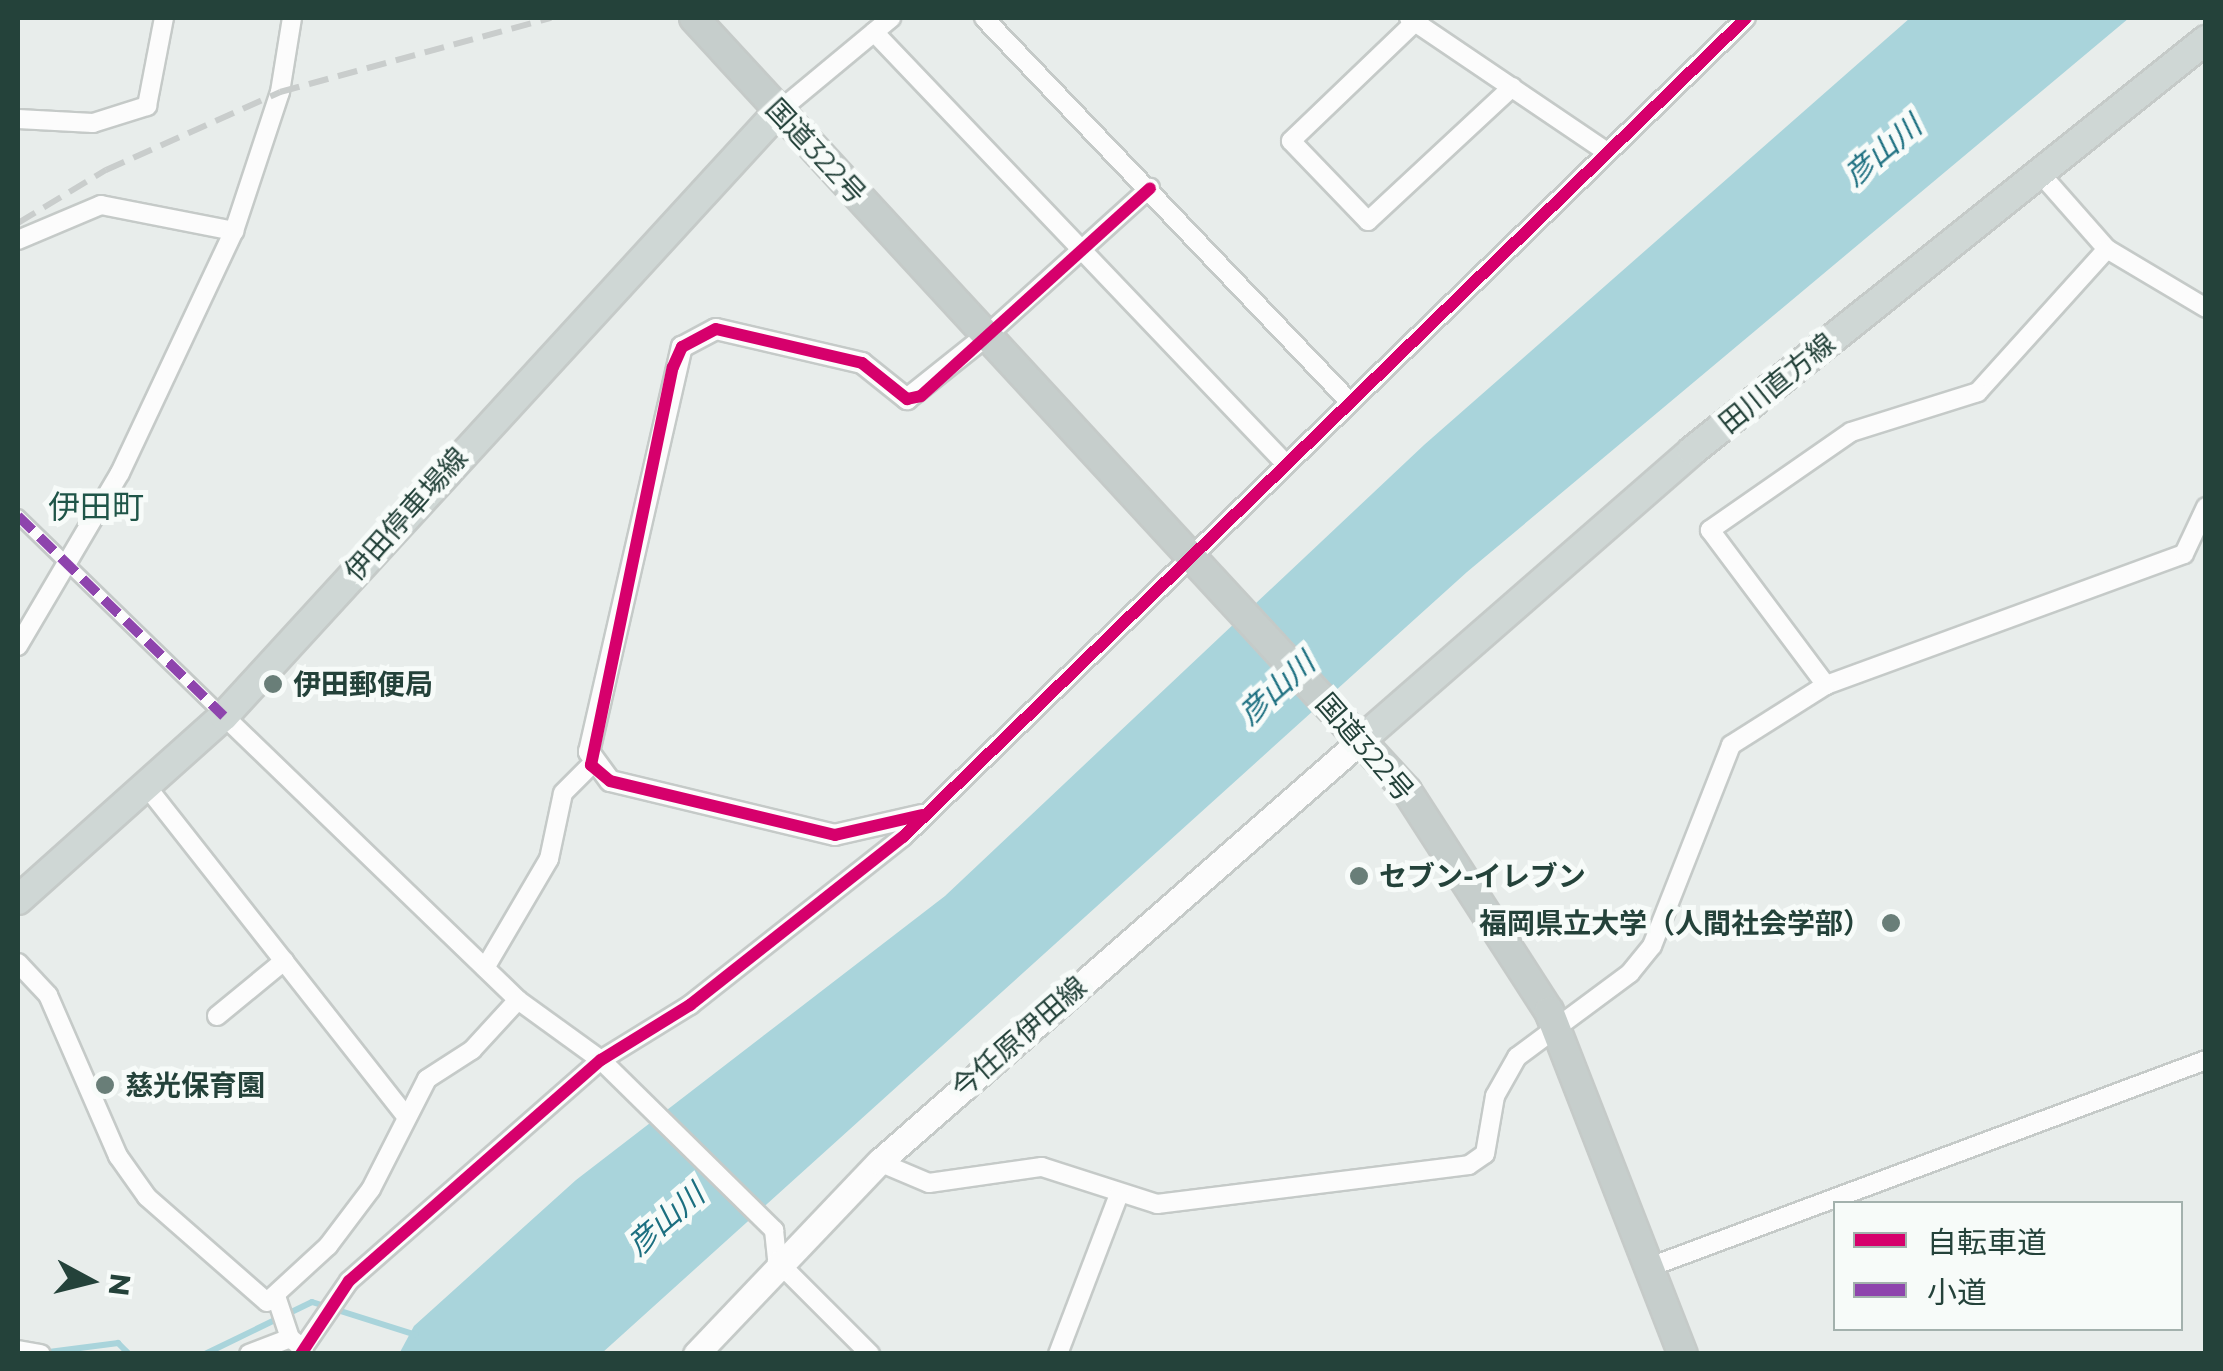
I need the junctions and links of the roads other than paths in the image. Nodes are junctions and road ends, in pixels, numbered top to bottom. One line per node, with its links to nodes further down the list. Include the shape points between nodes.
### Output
1 (164, 18): 12 (street, via 146,106 93,123)
2 (292, 18): 16 (street, via 280,92)
3 (694, 18): 11 (highway, 国道322号)
4 (891, 18): 8 (street)
5 (984, 18): 15 (street)
6 (1746, 18): 13 (street)
7 (1412, 20): 10 (street); 10 (street, via 1292,141 1368,221)
8 (874, 32): 11 (street); 19 (street)
9 (2206, 40): 14 (main road, 田川直方線)
10 (1512, 86): 13 (street)
11 (779, 111): 21 (highway, 国道322号); 30 (main road, 伊田停車場線)
12 (18, 119)
13 (1604, 150): 22 (street)
14 (2039, 172): 18 (street); 31 (main road, 田川直方線, via 1692,451)
15 (1150, 188): 19 (street); 22 (street)
16 (234, 231): 17 (street, via 101,205); 27 (street)
17 (18, 240)
18 (2107, 249): 20 (street); 29 (street, via 1978,392 1852,432 1710,530)
19 (1082, 250): 21 (street); 23 (street)
20 (2206, 308)
21 (986, 336): 26 (highway, 国道322号); 32 (street, via 907,399 882,372 844,359 716,330 682,347)
22 (1346, 398): 23 (street)
23 (1282, 460): 26 (street)
24 (2206, 507): 29 (street, via 2184,554)
25 (18, 516): 27 (street)
26 (1195, 559): 31 (highway, 国道322号); 34 (street)
27 (67, 563): 28 (street); 30 (street)
28 (18, 646)
29 (1826, 685): 41 (street, via 1732,745 1652,946 1630,973)
30 (224, 716): 33 (main road, 伊田停車場線); 38 (street)
31 (1361, 740): 41 (highway, 国道322号, via 1440,839); 45 (main road, 今任原伊田線)
32 (591, 765): 34 (street, via 610,781 835,835); 38 (street, via 563,793 550,859)
33 (147, 787): 35 (main road, 伊田停車場線); 36 (street)
34 (922, 814): 43 (street, via 690,1005)
35 (18, 900)
36 (284, 960): 40 (street); 44 (street)
37 (18, 963): 49 (street, via 48,995 102,1124 147,1198 267,1302)
38 (485, 968): 39 (street)
39 (518, 1000): 43 (street); 44 (street, via 472,1050 427,1080)
40 (217, 1016)
41 (1555, 1026): 46 (street, via 1517,1057 1495,1096 1485,1154 1469,1164 1157,1204); 48 (highway, 国道322号)
42 (2206, 1060): 48 (street)
43 (606, 1065): 47 (street, via 774,1230); 50 (street, via 348,1281)
44 (406, 1115): 49 (street, via 371,1188)
45 (879, 1162): 46 (street, via 929,1183 1042,1167); 47 (main road, 今任原伊田線)
46 (1119, 1194): 56 (street)
47 (777, 1261): 54 (main road, 今任原伊田線); 55 (street)
48 (1650, 1267): 57 (highway, 国道322号)
49 (277, 1301): 50 (street)
50 (295, 1342): 53 (street)
51 (18, 1350): 52 (street)
52 (40, 1354)
53 (249, 1354)
54 (696, 1354)
55 (870, 1354)
56 (1058, 1354)
57 (1683, 1354)

